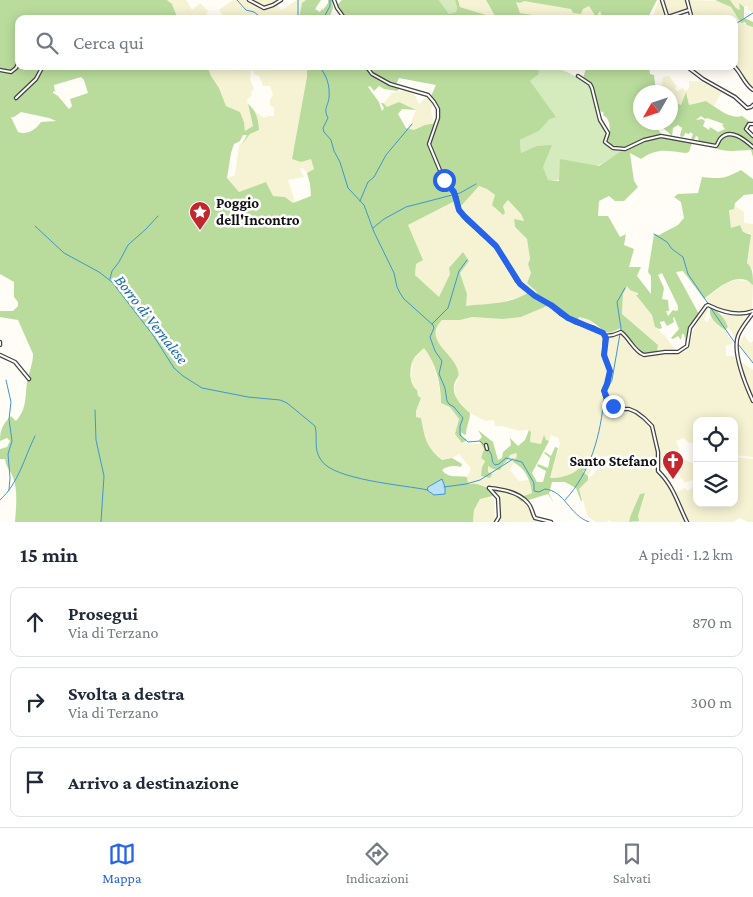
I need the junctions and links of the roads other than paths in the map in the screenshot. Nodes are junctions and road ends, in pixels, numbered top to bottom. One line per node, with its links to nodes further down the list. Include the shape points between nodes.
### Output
1 (249, 0): 2 (street, via 264,8)
2 (281, 0)
3 (334, 0): 7 (street)
4 (662, 0): 8 (street)
5 (687, 0): 6 (street)
6 (689, 10): 9 (street); 10 (street)
7 (342, 15)
8 (667, 15)
9 (676, 15)
10 (691, 15)
11 (15, 69): 12 (street, via 11,72)
12 (0, 70)
13 (41, 70): 19 (street)
14 (369, 70): 25 (street, via 390,84 428,95 434,102 438,118 428,144 444,180 456,196 459,210 496,246 517,281 561,314)
15 (691, 70): 20 (street, via 747,108)
16 (737, 70): 18 (street)
17 (578, 76): 23 (street, via 592,88 600,120 608,133 605,142 613,148 625,149 661,136 716,146 722,138 740,136)
18 (753, 90)
19 (16, 98)
20 (753, 105)
21 (753, 124): 22 (street, via 746,129)
22 (753, 136)
23 (753, 146)
24 (753, 312): 25 (street, via 721,312 706,306 690,328 687,346 678,352 644,355 622,332); 28 (street, via 737,342 744,381)
25 (605, 336): 33 (street, via 604,355 610,371 605,396 613,406 636,412 652,426 658,452 658,471 674,492)
26 (0, 355): 27 (street, via 15,362)
27 (29, 379)
28 (753, 401)
29 (486, 445): 30 (street)
30 (487, 449)
31 (496, 522): 32 (street, via 498,498 489,488 520,496 528,503 535,518)
32 (551, 522)
33 (687, 522)

